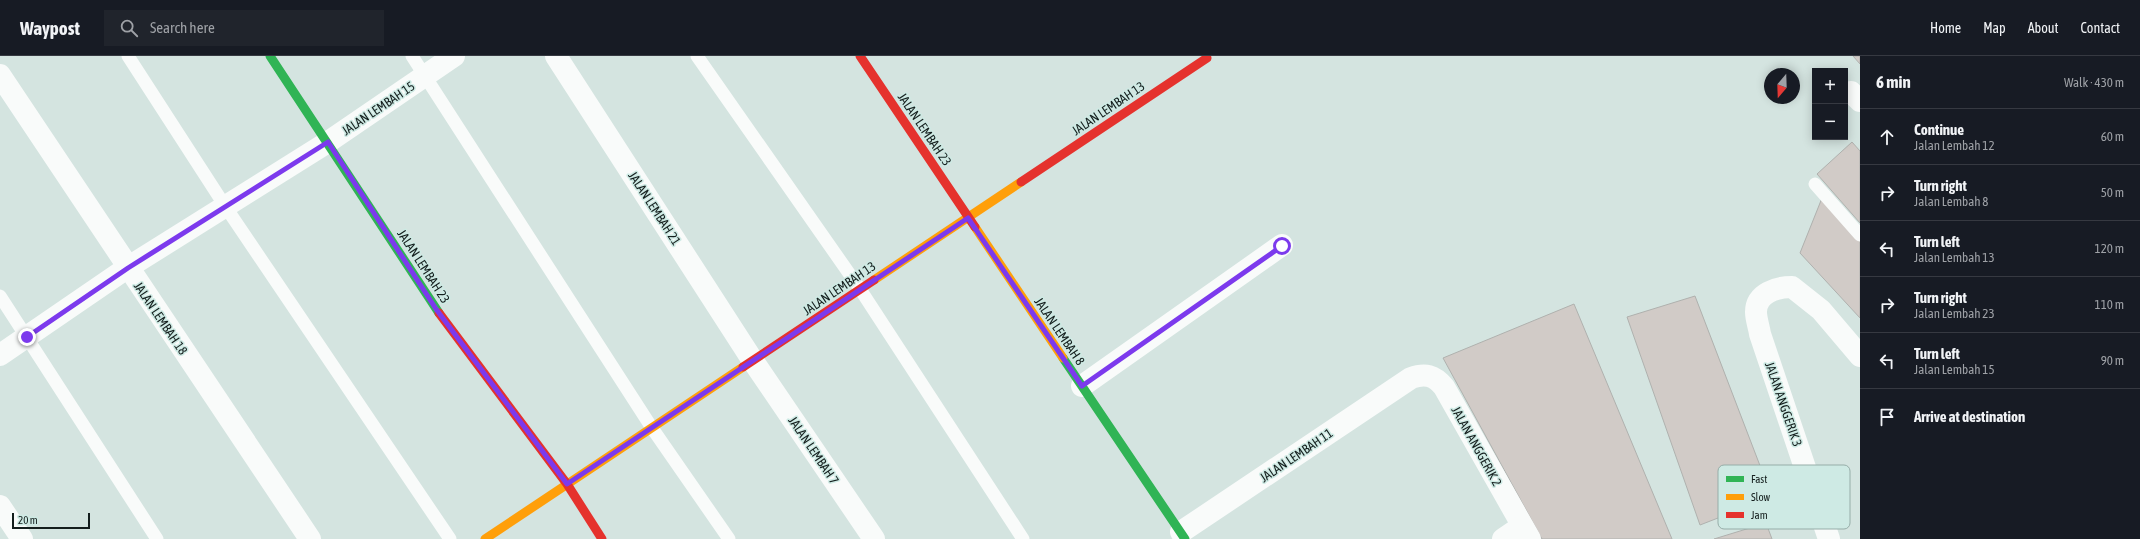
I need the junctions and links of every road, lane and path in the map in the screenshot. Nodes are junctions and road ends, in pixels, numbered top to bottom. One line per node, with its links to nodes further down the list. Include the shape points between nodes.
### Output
1 (128, 56): 13 (lane)
2 (270, 56): 11 (street, JALAN LEMBAH 23)
3 (412, 56): 10 (lane)
4 (454, 56): 10 (street, JALAN LEMBAH 15)
5 (556, 56): 23 (street, JALAN LEMBAH 21)
6 (697, 56): 18 (lane)
7 (860, 56): 14 (street, JALAN LEMBAH 23)
8 (1207, 58): 14 (street, JALAN LEMBAH 13)
9 (0, 75): 17 (street, JALAN LEMBAH 18)
10 (425, 76): 11 (street, JALAN LEMBAH 15); 26 (lane)
11 (328, 142): 13 (street, JALAN LEMBAH 15); 28 (street, JALAN LEMBAH 23, via 436,309)
12 (1815, 184): 15 (lane)
13 (225, 206): 17 (street, JALAN LEMBAH 15); 36 (lane)
14 (968, 218): 18 (street, JALAN LEMBAH 13); 25 (street, JALAN LEMBAH 8)
15 (1860, 235)
16 (1282, 246): 25 (street)
17 (128, 268): 20 (street, JALAN LEMBAH 15); 35 (street, JALAN LEMBAH 18)
18 (860, 290): 23 (street, JALAN LEMBAH 13); 41 (lane)
19 (0, 296): 20 (lane)
20 (27, 337): 21 (street, JALAN LEMBAH 15); 34 (lane)
21 (0, 356)
22 (1860, 356): 27 (street, JALAN ANGGERIK 3, via 1821,310 1792,287 1778,288 1765,294 1757,304 1760,334)
23 (753, 361): 26 (street, JALAN LEMBAH 13); 40 (street, JALAN LEMBAH 7)
24 (1411, 378): 31 (street, JALAN ANGGERIK 2, via 1429,375 1444,386); 32 (street, JALAN LEMBAH 11)
25 (1082, 386): 32 (street, JALAN LEMBAH 8)
26 (652, 428): 28 (street, JALAN LEMBAH 13); 39 (lane)
27 (1804, 465)
28 (567, 484): 37 (street, JALAN LEMBAH 13); 38 (street, JALAN LEMBAH 23)
29 (0, 506): 33 (street)
30 (1826, 529): 43 (street, JALAN ANGGERIK 3)
31 (1526, 532): 42 (street)
32 (1183, 536)
33 (22, 539)
34 (157, 539)
35 (310, 539)
36 (450, 539)
37 (485, 539)
38 (602, 539)
39 (728, 539)
40 (874, 539)
41 (1023, 539)
42 (1503, 539)
43 (1829, 539)

